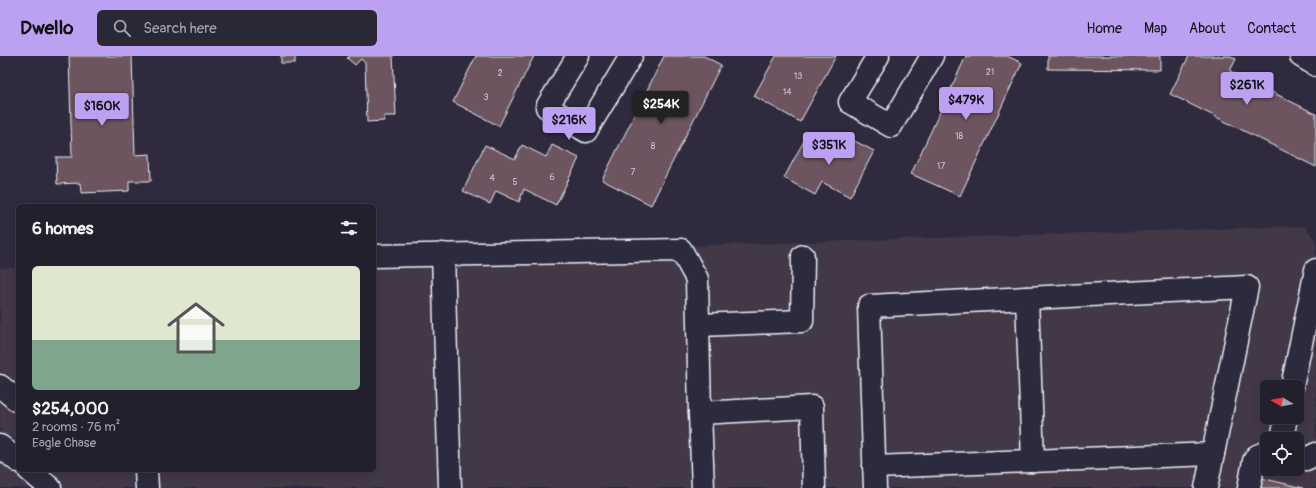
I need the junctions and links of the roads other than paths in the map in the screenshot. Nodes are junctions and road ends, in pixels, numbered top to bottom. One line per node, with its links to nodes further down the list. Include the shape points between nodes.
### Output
1 (578, 56): 2 (street, via 547,107 586,131)
2 (631, 56)
3 (878, 56): 4 (street, via 850,102 891,126)
4 (932, 56)
5 (1301, 56): 6 (street)
6 (1316, 65)
7 (443, 254): 8 (street); 12 (street, via 680,250 697,279); 29 (street)
8 (376, 256)
9 (803, 256): 12 (street, via 802,321)
10 (1316, 270): 13 (street)
11 (1027, 298): 18 (street, via 1247,287); 23 (street); 26 (street, via 870,306)
12 (699, 325): 16 (street)
13 (1293, 380)
14 (0, 386): 15 (street)
15 (16, 399)
16 (700, 413): 30 (street); 31 (street, via 812,407)
17 (0, 446): 21 (street)
18 (1213, 454): 23 (street); 32 (street)
19 (1316, 454): 22 (street)
20 (1260, 455): 33 (street, via 1254,461)
21 (16, 459)
22 (1304, 459)
23 (1034, 461): 26 (street)
24 (31, 472): 27 (street)
25 (146, 472): 28 (street)
26 (875, 477)
27 (50, 488)
28 (147, 488)
29 (450, 488)
30 (703, 488)
31 (814, 488)
32 (1206, 488)
33 (1249, 488)

